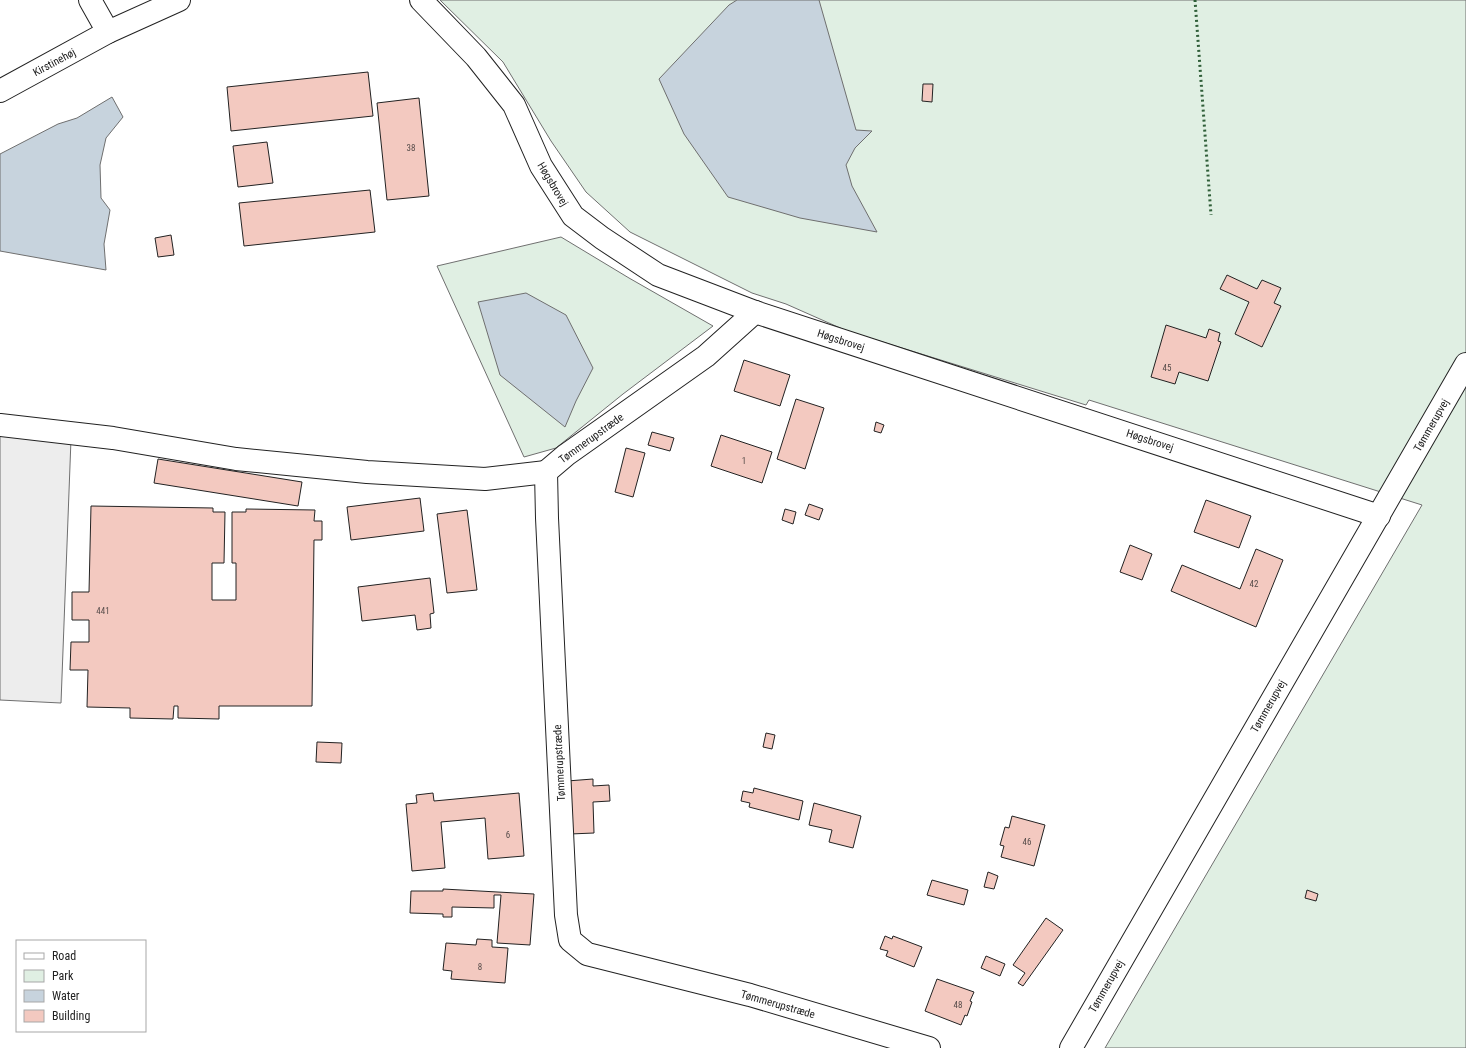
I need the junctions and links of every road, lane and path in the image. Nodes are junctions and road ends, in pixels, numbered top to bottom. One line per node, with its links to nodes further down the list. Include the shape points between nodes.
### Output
1 (90, 0): 4 (street)
2 (179, 0): 4 (street, Kirstinehøj)
3 (421, 0): 6 (street, Høgsbrovej, via 476,57 514,104 541,166 573,216 658,275)
4 (108, 32): 5 (street, Kirstinehøj)
5 (0, 91)
6 (755, 312): 9 (street, Tømmerupstræde, via 706,356 566,455); 10 (street, Høgsbrovej)
7 (1466, 364): 10 (street, Tømmerupvej)
8 (0, 425): 9 (street, via 113,438 236,459 367,472 485,479)
9 (546, 472): 11 (street, Tømmerupstræde, via 566,915 570,940 587,954 750,995)
10 (1378, 516): 12 (street, Tømmerupvej)
11 (929, 1048)
12 (1071, 1048)

